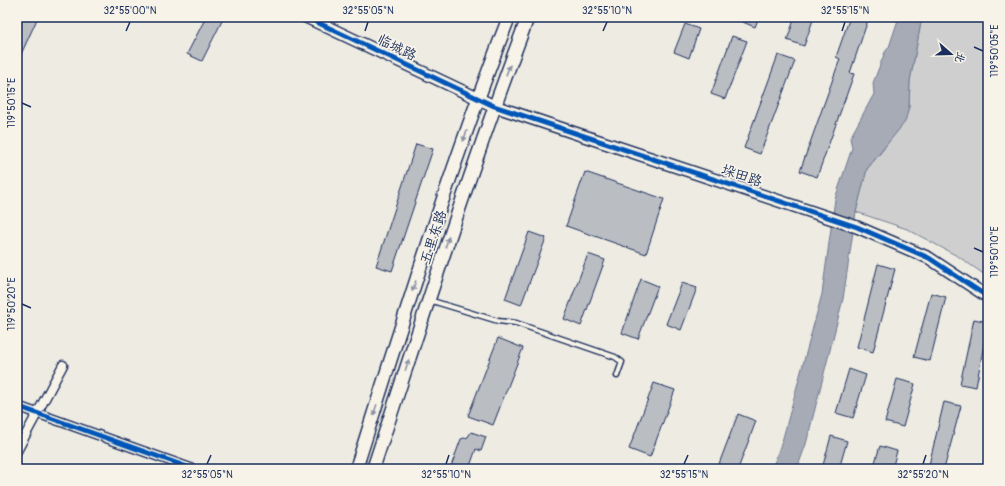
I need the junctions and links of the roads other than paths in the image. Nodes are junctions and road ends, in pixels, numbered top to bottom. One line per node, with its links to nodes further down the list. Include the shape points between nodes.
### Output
1 (306, 17): 4 (street, 临城路)
2 (509, 17): 4 (main road, 五里东路)
3 (528, 17): 5 (main road, 五里东路, one-way to 3)
4 (477, 99): 5 (street, 垛田路); 14 (main road, 五里东路, one-way to 14)
5 (494, 106): 6 (street, 垛田路, via 857,226 930,258); 7 (main road, 五里东路, one-way to 5)
6 (988, 297)
7 (429, 300): 9 (lane, via 498,321 516,323 615,357 622,362); 15 (main road, 五里东路, one-way to 7)
8 (63, 365): 11 (street)
9 (617, 376)
10 (17, 406): 11 (street)
11 (36, 412): 12 (street); 13 (street)
12 (17, 451)
13 (193, 469)
14 (356, 469)
15 (373, 469)

